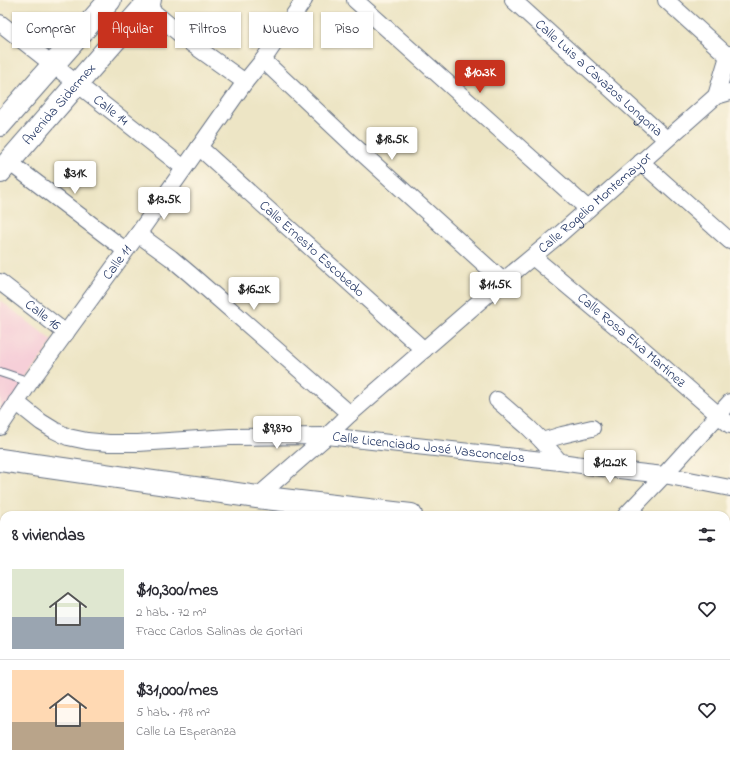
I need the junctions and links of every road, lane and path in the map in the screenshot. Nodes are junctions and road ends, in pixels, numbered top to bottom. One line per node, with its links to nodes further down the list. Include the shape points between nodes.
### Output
1 (110, 0): 10 (main road)
2 (304, 0): 9 (street, Calle 11)
3 (355, 0): 20 (street)
4 (513, 0): 15 (street, Calle Luis a Cavazos Longoria)
5 (666, 0): 8 (street)
6 (147, 3): 11 (street, via 192,44); 12 (main road, Avenida Sidermex)
7 (0, 23): 10 (street, Calle 14)
8 (729, 56): 13 (street, Calle Rogelio Montemayor)
9 (263, 60): 11 (street, Calle 11); 25 (street)
10 (53, 65): 12 (street, Calle 14); 14 (main road)
11 (245, 82): 16 (street, Calle 11)
12 (77, 84): 18 (main road, Avenida Sidermex); 19 (street, Calle 14)
13 (723, 94): 15 (street, Calle Rogelio Montemayor)
14 (0, 125)
15 (666, 139): 17 (street, Calle Rogelio Montemayor)
16 (199, 147): 19 (street, Calle 11); 28 (street, Calle Ernesto Escobedo)
17 (641, 162): 20 (street, Calle Rogelio Montemayor); 22 (street)
18 (4, 167): 23 (street)
19 (184, 168): 21 (street, Calle 11)
20 (588, 208): 24 (street, Calle Rogelio Montemayor)
21 (138, 234): 23 (street, Calle 11); 34 (street, via 190,274)
22 (730, 241)
23 (125, 250): 27 (street, Calle 11)
24 (533, 257): 25 (street, Calle Rogelio Montemayor); 35 (street, Calle Rosa Elva Martínez)
25 (503, 281): 28 (street, Calle Rogelio Montemayor)
26 (0, 282): 27 (street, Calle 16)
27 (66, 333): 30 (street, Calle 11)
28 (424, 350): 34 (street, Calle Rogelio Montemayor)
29 (0, 372): 30 (lane)
30 (30, 382): 32 (street, Calle 11)
31 (497, 400): 39 (street)
32 (16, 402): 36 (street, Calle 11); 38 (street, Calle Licenciado José Vasconcelos, via 41,422 68,437 87,442)
33 (730, 402): 35 (street)
34 (350, 414): 38 (street, Calle Rogelio Montemayor)
35 (724, 420): 42 (street)
36 (0, 427)
37 (592, 428): 39 (street)
38 (327, 436): 41 (street, Calle Licenciado José Vasconcelos); 44 (street, Calle Rogelio Montemayor)
39 (542, 441): 41 (street)
40 (0, 460): 44 (main road)
41 (560, 462): 42 (street, Calle Licenciado José Vasconcelos)
42 (664, 475): 43 (street, Calle Licenciado José Vasconcelos); 46 (street)
43 (730, 488)
44 (257, 497): 45 (main road)
45 (377, 511)
46 (630, 511)

